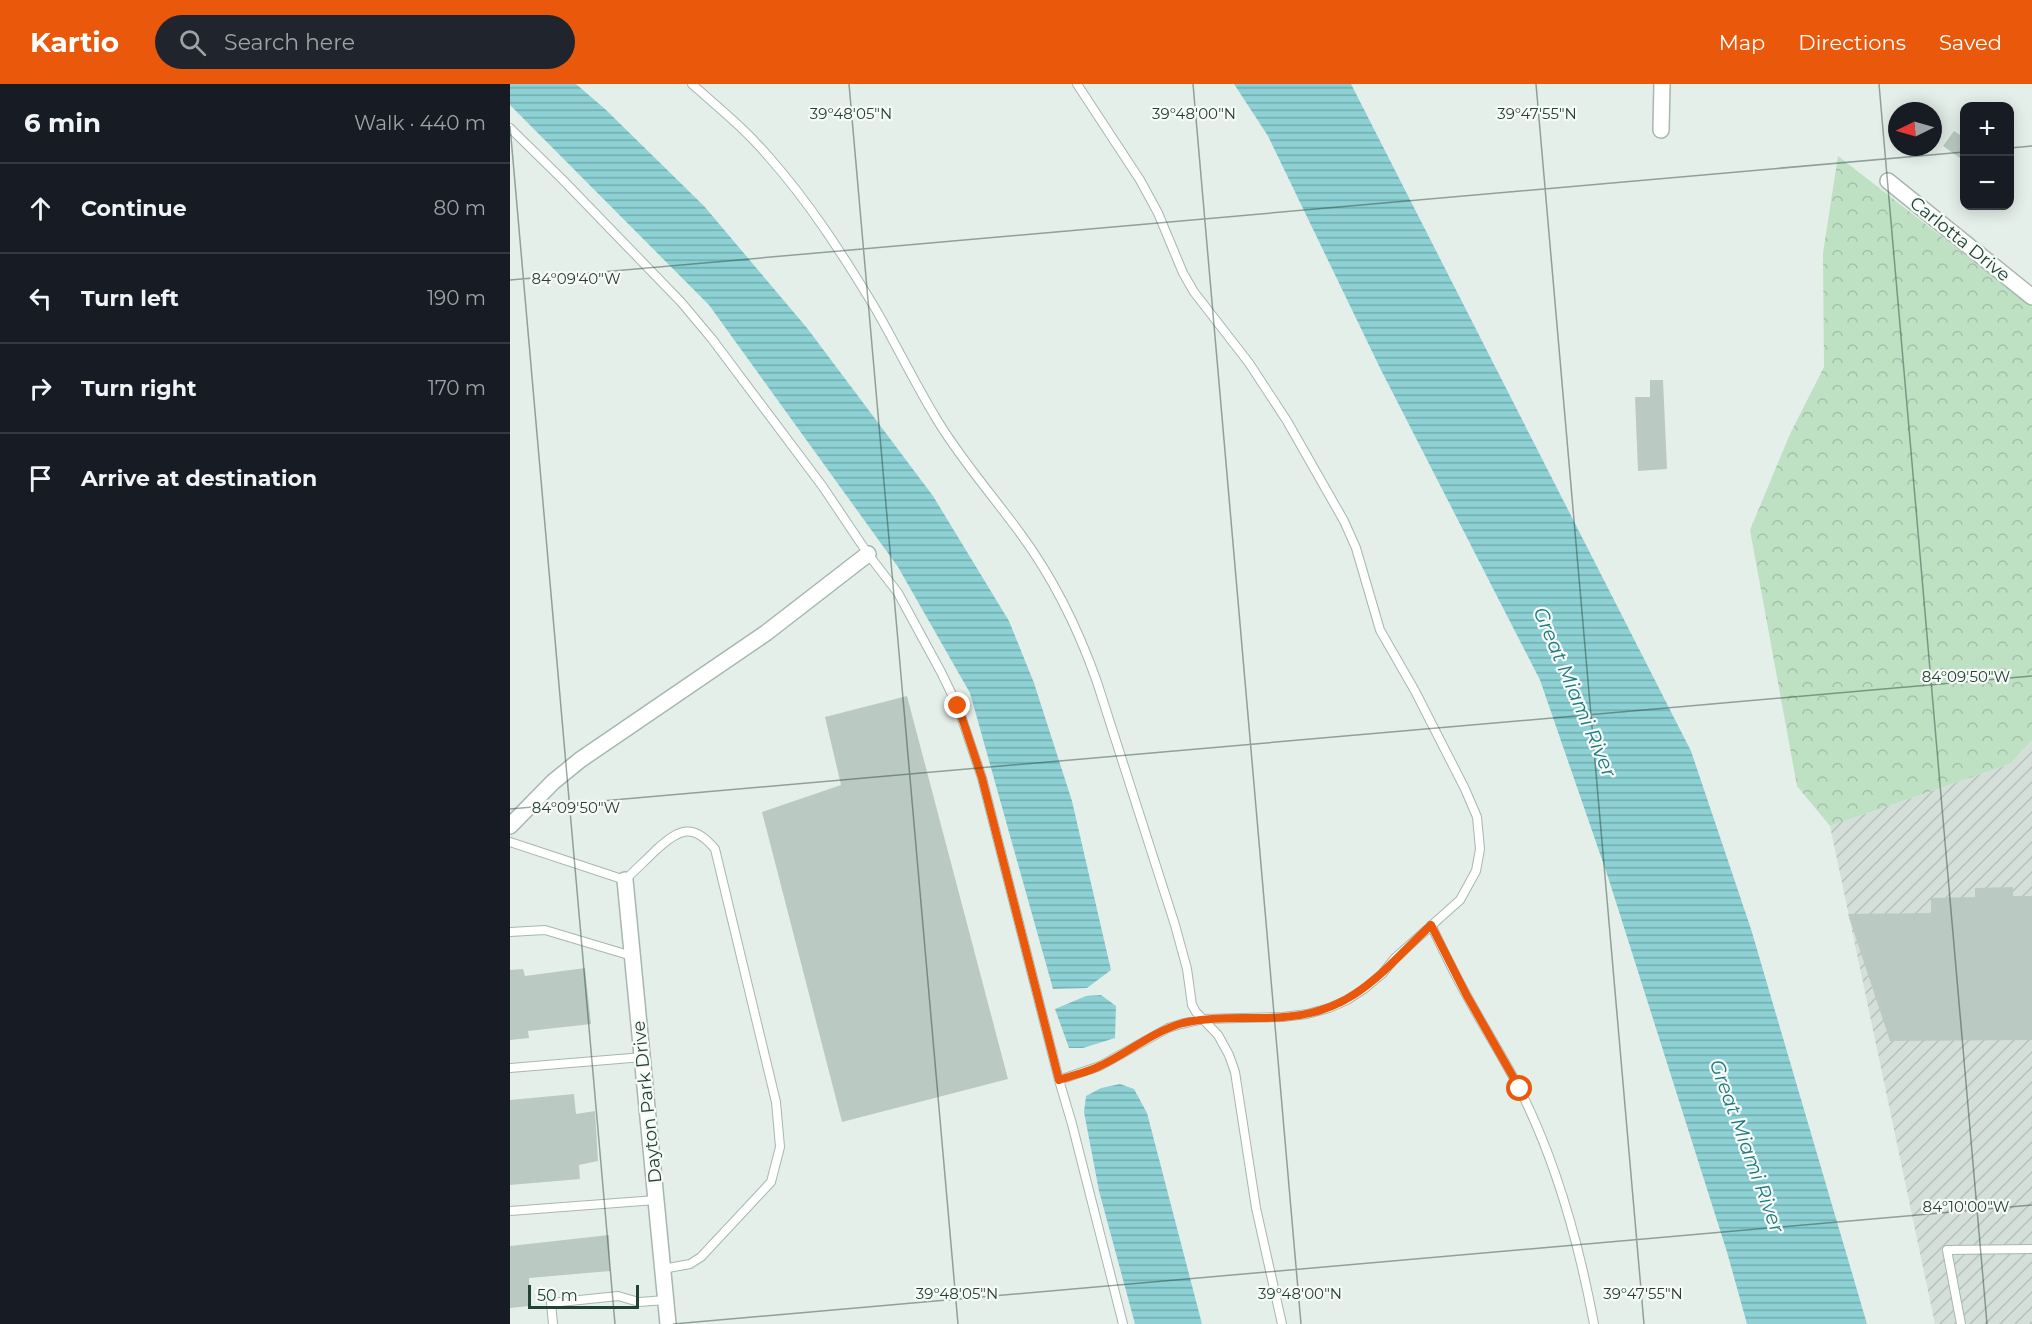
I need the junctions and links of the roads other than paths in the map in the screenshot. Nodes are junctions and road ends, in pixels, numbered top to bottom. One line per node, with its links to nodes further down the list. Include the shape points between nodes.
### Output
1 (692, 84): 15 (lane, via 768,155 806,203 875,308 939,423 1062,597 1097,682 1175,925 1192,1005)
2 (1077, 84): 12 (lane, via 1140,180 1194,292 1274,401 1344,521 1380,630 1416,691 1477,817 1480,849 1476,871 1460,900)
3 (1662, 84): 5 (street)
4 (510, 128): 8 (lane, via 681,302 823,487)
5 (1661, 130)
6 (1888, 181): 7 (street, Carlotta Drive)
7 (2032, 297)
8 (868, 554): 9 (street, via 766,633 580,760); 18 (lane, via 898,593 941,672 969,736)
9 (510, 826)
10 (510, 842): 11 (lane)
11 (625, 880): 14 (street, Dayton Park Drive); 22 (lane, via 672,835 690,830 704,836 715,849 776,1102 780,1147 771,1182 701,1257 690,1264)
12 (1431, 925): 15 (lane, via 1364,989 1329,1008 1283,1017); 28 (lane, via 1520,1089 1540,1135 1575,1239)
13 (510, 932): 14 (lane, via 545,930)
14 (632, 956): 16 (street, Dayton Park Drive)
15 (1203, 1019): 18 (lane, via 1168,1028 1100,1066); 27 (lane, via 1218,1035 1235,1072 1256,1208)
16 (643, 1057): 17 (lane); 19 (street, Dayton Park Drive)
17 (510, 1068)
18 (1059, 1080): 26 (lane)
19 (656, 1200): 20 (lane); 22 (street, Dayton Park Drive)
20 (510, 1211)
21 (2032, 1249): 29 (lane, via 1947,1250)
22 (663, 1269): 23 (street, Dayton Park Drive)
23 (666, 1300): 24 (lane, via 639,1302 618,1296 551,1303); 25 (street, Dayton Park Drive)
24 (553, 1324)
25 (668, 1324)
26 (1123, 1324)
27 (1282, 1324)
28 (1594, 1324)
29 (1961, 1324)

